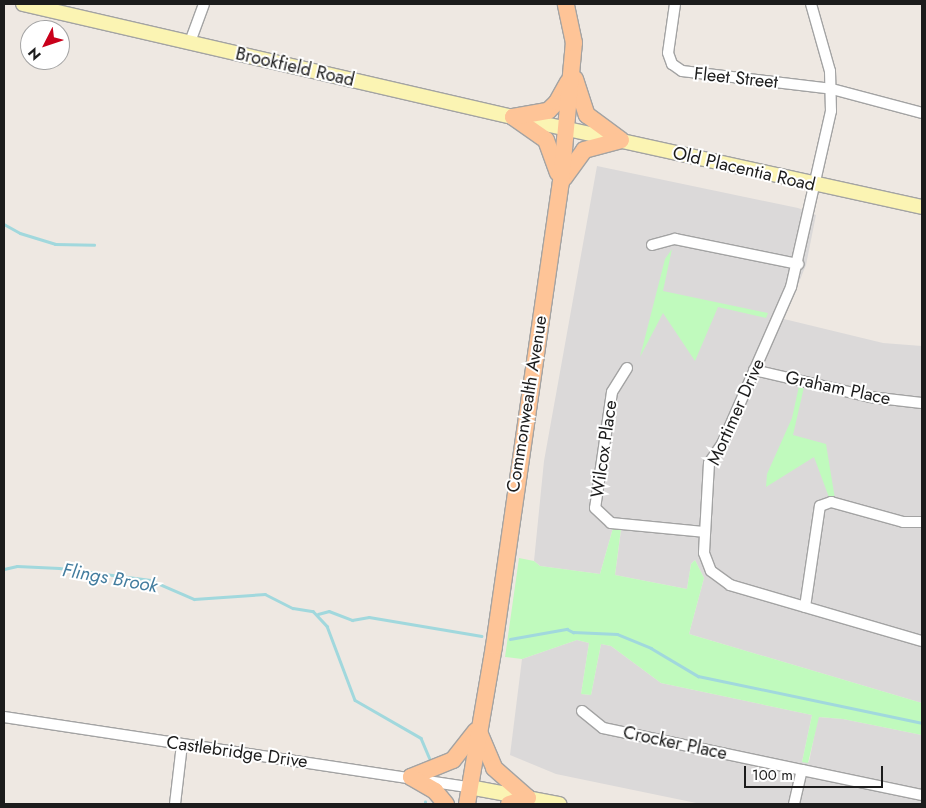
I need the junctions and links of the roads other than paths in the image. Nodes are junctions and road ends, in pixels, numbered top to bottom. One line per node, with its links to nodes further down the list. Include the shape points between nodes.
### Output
1 (23, 4): 6 (main road, Brookfield Road)
2 (204, 4): 6 (street)
3 (566, 4): 7 (main road, Commonwealth Avenue, via 574,43)
4 (676, 4): 8 (street, Fleet Street, via 668,53 679,70)
5 (811, 4): 8 (street)
6 (190, 42): 10 (main road, Brookfield Road)
7 (573, 71): 10 (main road, via 558,102 548,111); 11 (main road, Commonwealth Avenue); 12 (main road, via 587,115)
8 (832, 89): 9 (street); 14 (street, Mortimer Drive)
9 (922, 113)
10 (513, 117): 11 (main road, Brookfield Road); 13 (main road, via 549,143)
11 (567, 128): 12 (main road, Old Placentia Road); 13 (main road, Commonwealth Avenue)
12 (621, 140): 13 (main road, via 584,150); 14 (main road, Old Placentia Road)
13 (561, 182): 27 (main road, Commonwealth Avenue, via 494,646)
14 (816, 186): 15 (main road, Old Placentia Road); 17 (street, Mortimer Drive)
15 (922, 207)
16 (652, 245): 17 (street, via 675,239)
17 (798, 264): 19 (street, Mortimer Drive)
18 (627, 368): 22 (street, Wilcox Place, via 612,392 594,504 598,513 611,523)
19 (754, 370): 20 (street, Graham Place, via 870,397); 22 (street, Mortimer Drive, via 722,444 709,463)
20 (922, 403)
21 (922, 522): 23 (street, via 903,522 830,502 820,506)
22 (704, 532): 23 (street, Mortimer Drive, via 705,559 720,579)
23 (805, 607): 24 (street, Mortimer Drive)
24 (922, 640)
25 (582, 711): 29 (street, Crocker Place, via 602,728)
26 (4, 717): 28 (street, Castlebridge Drive)
27 (478, 730): 30 (main road, via 453,760); 31 (main road, Commonwealth Avenue); 33 (main road, via 494,768)
28 (182, 744): 30 (street, Castlebridge Drive); 34 (street)
29 (802, 770): 32 (street, Crocker Place); 39 (street)
30 (410, 777): 31 (street, Castlebridge Drive); 35 (main road, via 429,786)
31 (469, 787): 33 (main road); 36 (main road, Commonwealth Avenue)
32 (922, 795)
33 (528, 798): 37 (main road); 38 (main road)
34 (175, 804)
35 (446, 804)
36 (467, 804)
37 (509, 804)
38 (559, 804)
39 (794, 804)

